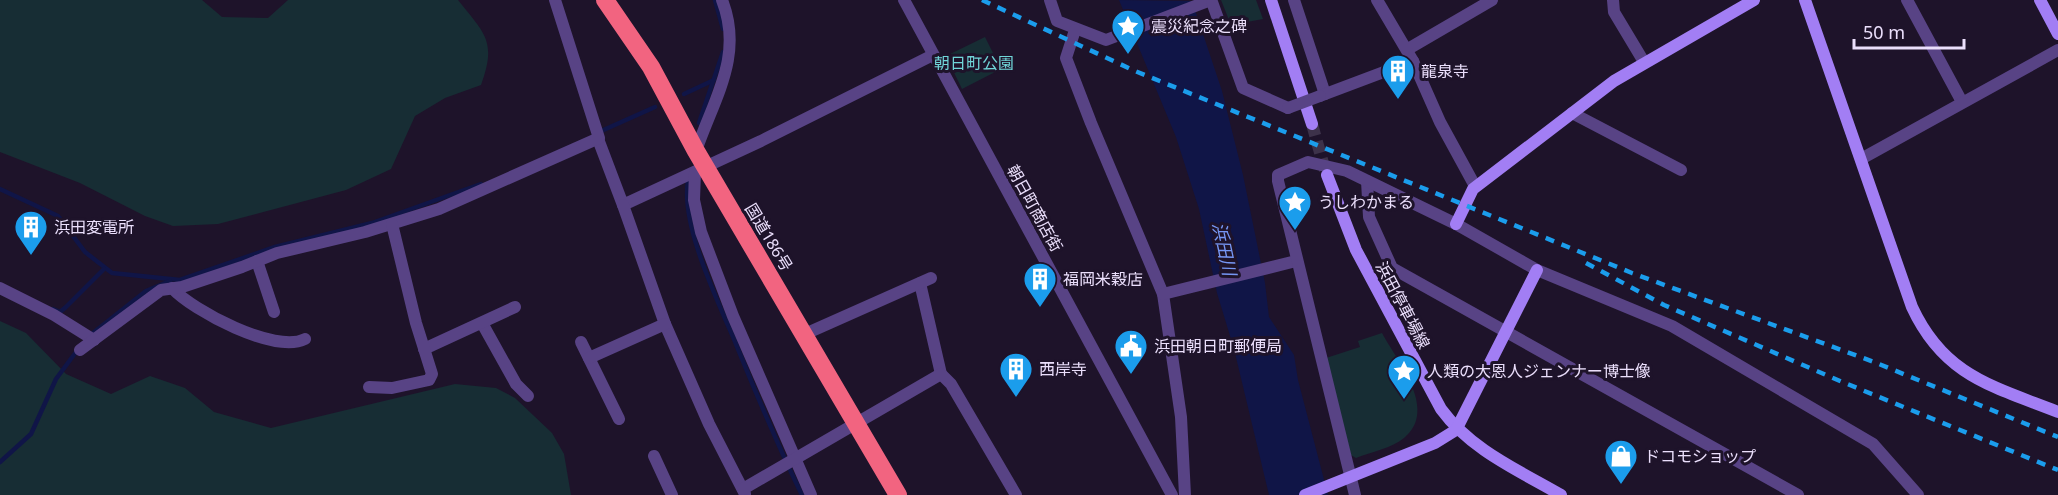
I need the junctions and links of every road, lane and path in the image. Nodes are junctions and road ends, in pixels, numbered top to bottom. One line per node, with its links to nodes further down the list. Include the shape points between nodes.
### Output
1 (555, 0): 26 (street)
2 (605, 0): 27 (highway, 国道186号, via 651,67)
3 (722, 0): 27 (street, via 729,17 732,44 729,64)
4 (903, 0): 19 (street, 朝日町商店街)
5 (1050, 0): 16 (street, via 1057,21)
6 (1271, 0): 25 (street)
7 (1294, 0): 22 (street)
8 (1377, 0): 20 (street)
9 (1492, 0): 20 (street)
10 (1612, 0): 21 (street, via 1614,12)
11 (1754, 0): 21 (street)
12 (1805, 0): 28 (street)
13 (1906, 0): 23 (street)
14 (2040, 0): 17 (street)
15 (1210, 2): 16 (street, via 1106,40); 22 (street, bridge, via 1243,88 1288,108)
16 (1075, 30): 42 (street, via 1066,58)
17 (2058, 34)
18 (2058, 50): 23 (street)
19 (933, 55): 29 (street); 70 (street, 朝日町商店街)
20 (1411, 55): 22 (street); 33 (street, via 1440,122)
21 (1644, 62): 24 (street)
22 (1323, 95)
23 (1962, 102): 28 (street)
24 (1572, 113): 30 (street); 33 (street)
25 (1312, 124)
26 (597, 135): 34 (street); 35 (street, via 439,209)
27 (696, 151): 29 (highway, 国道186号)
28 (1861, 159): 58 (street, via 1921,328 1956,367)
29 (700, 170): 34 (street); 48 (highway, 国道186号); 63 (street, via 694,200 698,221 733,316)
30 (1681, 171)
31 (1327, 175): 61 (street, 浜田停車場線, via 1380,299)
32 (1367, 181): 36 (street); 38 (street, via 1347,171 1308,162 1278,175); 47 (street, via 1369,217 1392,268)
33 (1475, 186): 36 (street)
34 (623, 205): 46 (street)
35 (392, 224): 37 (street); 52 (street)
36 (1456, 224): 39 (street)
37 (257, 261): 41 (street); 44 (street)
38 (1294, 262): 42 (street); 64 (street)
39 (1536, 270): 47 (street); 76 (street, via 1672,326 1873,444)
40 (0, 288): 50 (street)
41 (172, 288): 49 (street, via 195,308 263,339); 50 (street, via 144,301)
42 (1163, 294): 71 (street, via 1181,417)
43 (515, 307): 45 (street)
44 (274, 312)
45 (482, 323): 52 (street); 57 (street, via 516,384)
46 (665, 324): 54 (street); 65 (street)
47 (1506, 332): 61 (street); 75 (street)
48 (805, 334): 55 (street, via 925,281); 60 (highway, 国道186号)
49 (305, 339)
50 (94, 340): 53 (street)
51 (582, 342): 54 (street)
52 (424, 349): 56 (street, via 432,374 429,380 392,388)
53 (80, 350)
54 (589, 358): 59 (street)
55 (941, 374): 60 (street); 69 (street, via 951,384)
56 (369, 387)
57 (528, 396)
58 (2058, 412)
59 (619, 418)
60 (856, 423): 63 (street); 68 (highway, 国道186号)
61 (1456, 430): 64 (street, via 1435,443); 74 (street, 浜田停車場線)
62 (654, 456): 66 (street)
63 (794, 459): 65 (street); 67 (street)
64 (1348, 479): 72 (street); 73 (street)
65 (744, 492)
66 (672, 495)
67 (811, 495)
68 (898, 495)
69 (1016, 495)
70 (1173, 495)
71 (1185, 495)
72 (1305, 495)
73 (1355, 495)
74 (1561, 495)
75 (1798, 495)
76 (1918, 495)

